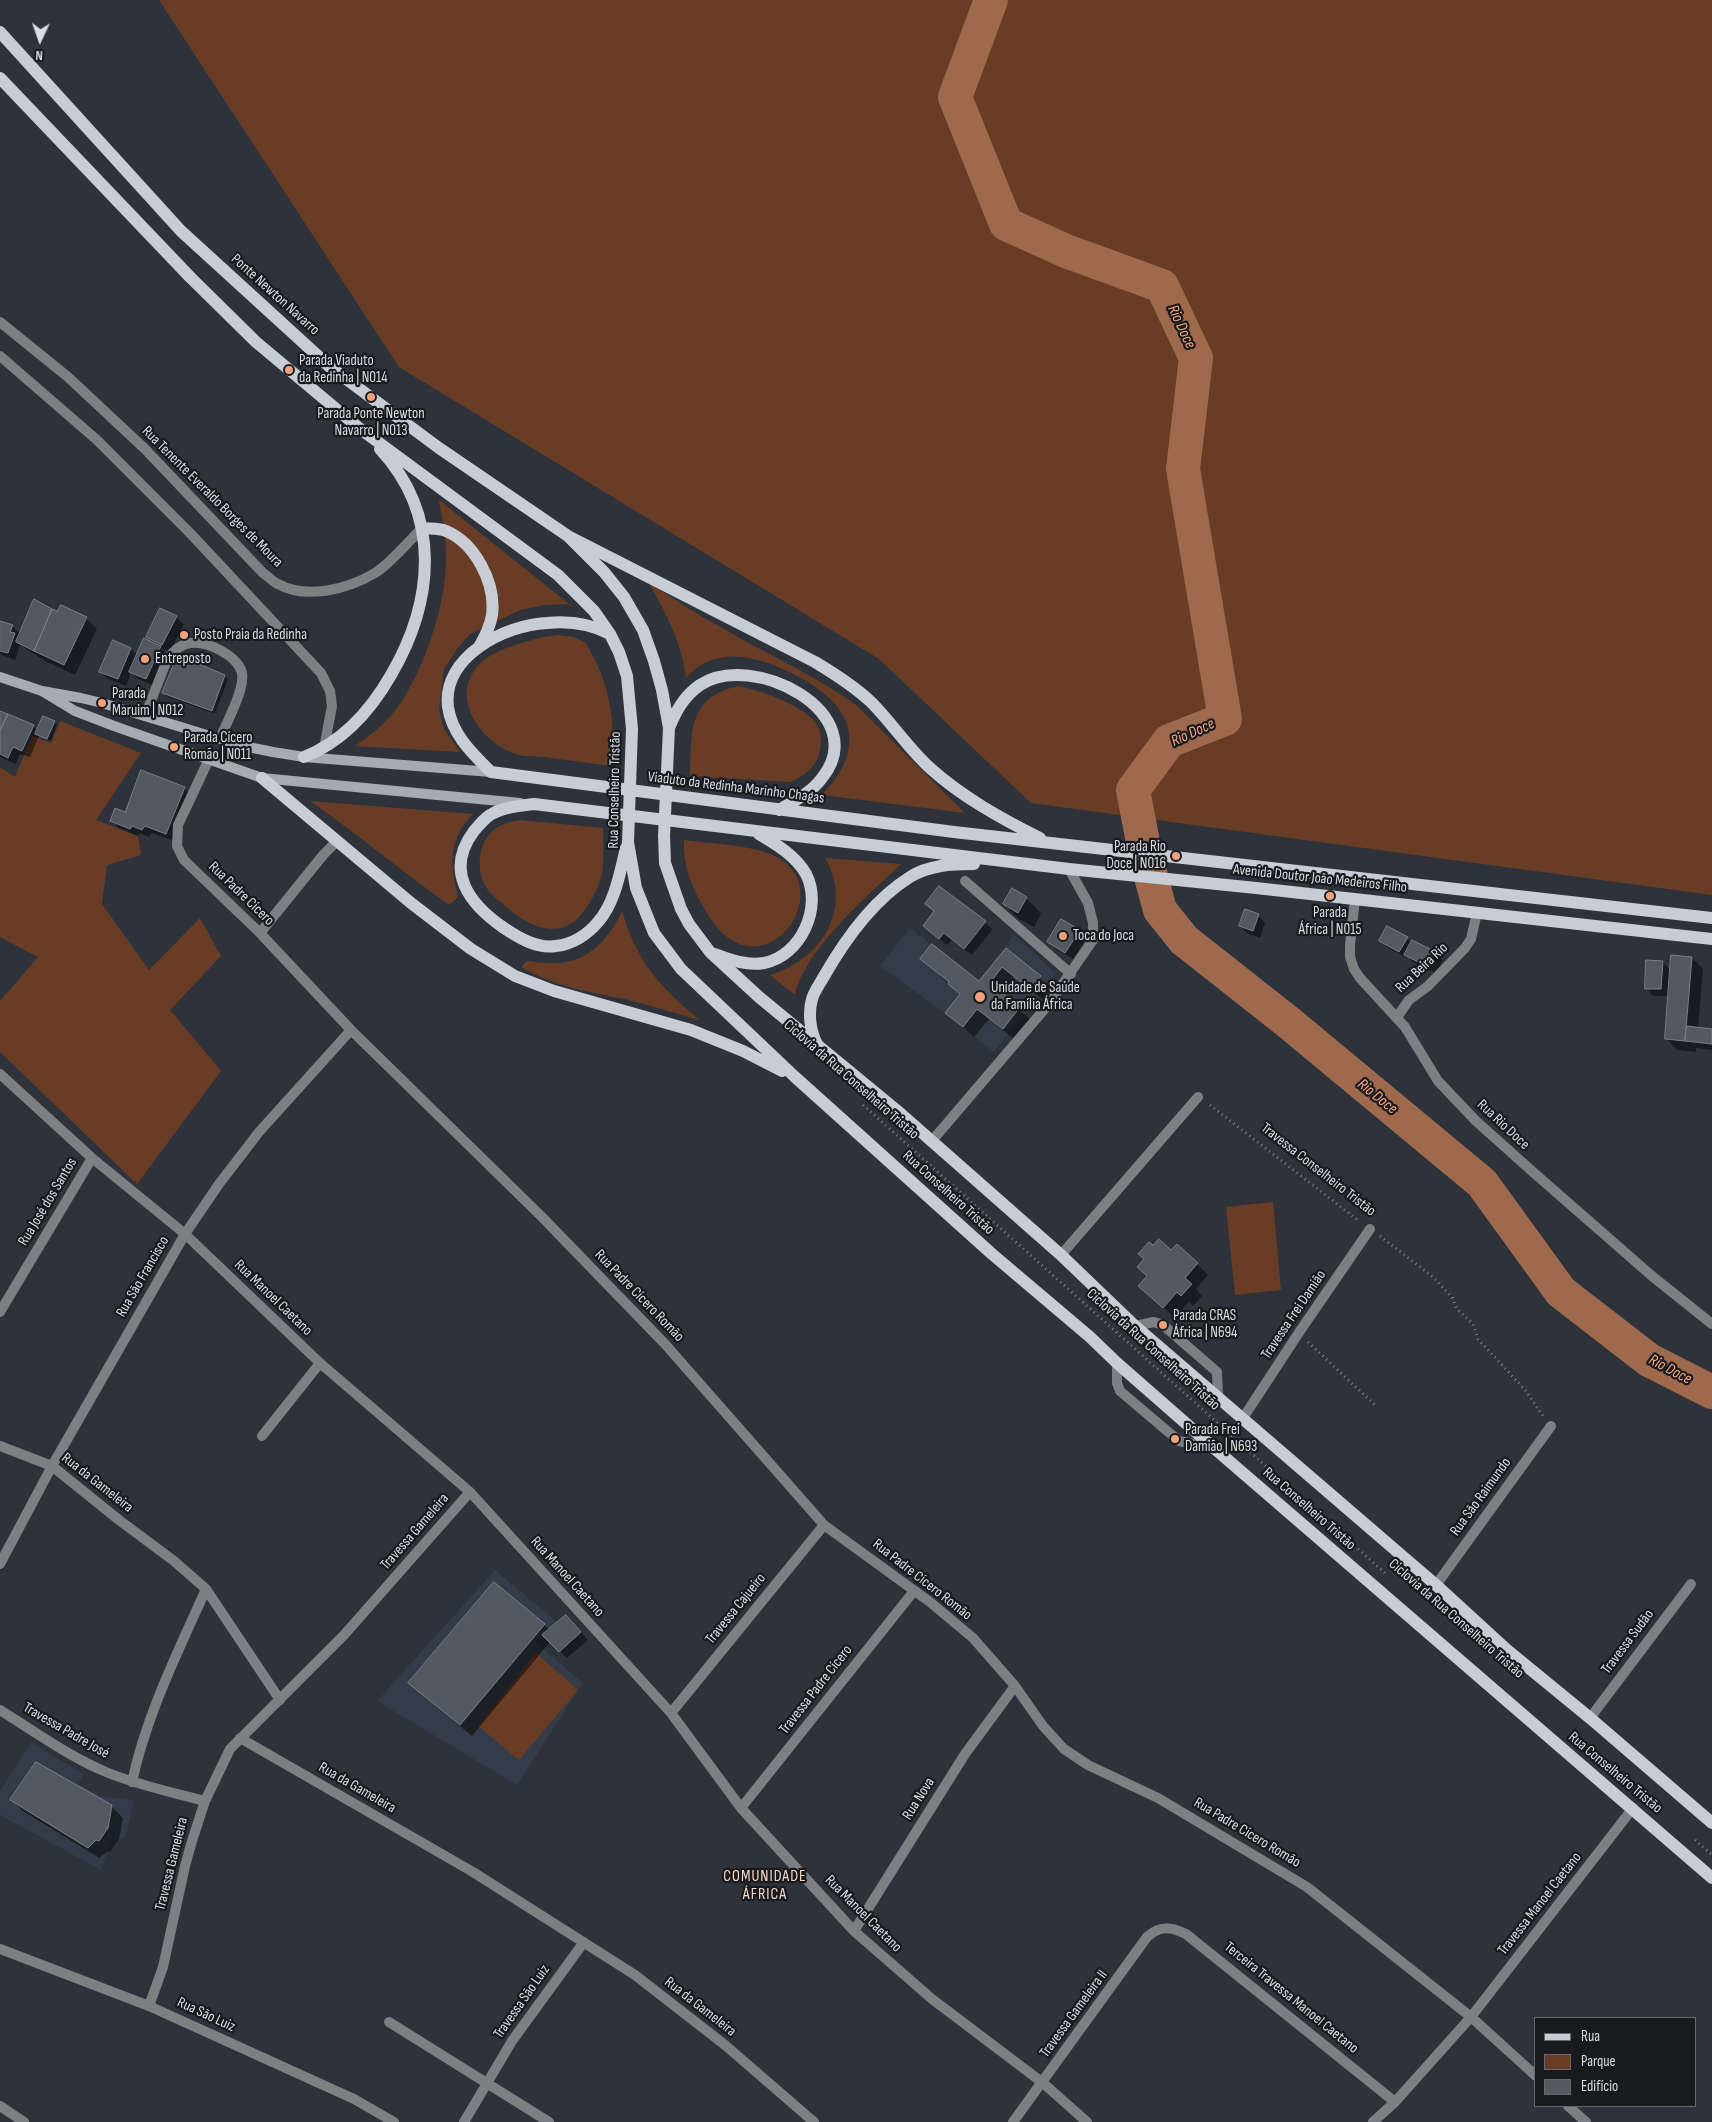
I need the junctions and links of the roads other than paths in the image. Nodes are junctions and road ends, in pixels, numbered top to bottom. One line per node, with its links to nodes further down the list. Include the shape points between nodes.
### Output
1 (0, 32): 7 (main road, Ponte Newton Navarro, via 181,231 330,367 439,448)
2 (0, 78): 5 (main road, via 256,342)
3 (0, 322): 6 (street, Rua Tenente Everaldo Borges de Moura, via 68,377 145,449 263,573 278,584 317,592 344,586 376,573)
4 (0, 356): 15 (street, via 98,440 321,673 330,691 332,706)
5 (359, 428): 6 (main road, via 400,472); 8 (main road, Rua Conselheiro Tristão, via 558,575 594,610)
6 (422, 528): 9 (main road, via 444,530 465,542 479,562 490,592 492,613); 15 (main road, via 425,580 412,634 381,692 358,721)
7 (568, 536): 13 (main road, Rua Conselheiro Tristão, via 624,597 643,630 662,690); 26 (main road, via 845,680 872,703 911,750 951,785)
8 (610, 634): 9 (main road, via 575,623 546,622 510,631); 25 (main road, Rua Conselheiro Tristão, via 627,676 631,701)
9 (479, 647): 18 (main road, via 455,671 448,689 448,708 464,744)
10 (0, 678): 11 (main road)
11 (42, 691): 12 (main road); 17 (main road, via 75,711)
12 (145, 716): 14 (main road); 14 (street, via 166,660 180,646 192,642 205,644 230,656 242,673 241,685)
13 (669, 728): 21 (main road, via 677,708 686,698 700,685 714,679 736,675 763,677 800,694 828,720 835,736 834,752 830,766 814,788); 35 (main road, Rua Conselheiro Tristão, via 665,862 680,909)
14 (220, 740): 16 (main road)
15 (324, 748): 16 (main road)
16 (304, 757): 18 (main road, Viaduto da Redinha Marinho Chagas)
17 (209, 759): 19 (main road); 33 (street, Rua Padre Cícero, via 178,825 177,846 184,860)
18 (497, 773): 21 (main road, Viaduto da Redinha Marinho Chagas)
19 (268, 779): 20 (main road); 24 (main road)
20 (537, 805): 22 (main road); 25 (main road, via 506,808 490,815 465,844 460,870 470,898 491,919 520,939 538,946 556,947 589,932 600,921 610,900)
21 (779, 810): 23 (main road, Viaduto da Redinha Marinho Chagas)
22 (755, 832): 27 (main road, Avenida Doutor João Medeiros Filho); 35 (main road, via 781,847 805,873 812,899 811,916 798,940 780,958 753,964)
23 (954, 832): 26 (main road, Avenida Doutor João Medeiros Filho)
24 (338, 841): 33 (street); 41 (main road, via 471,949 515,976 554,991 691,1030)
25 (628, 842): 41 (main road, Rua Conselheiro Tristão, via 636,888 654,933 665,950 698,987)
26 (1047, 842): 32 (main road, Avenida Doutor João Medeiros Filho)
27 (1037, 865): 28 (main road, Avenida Doutor João Medeiros Filho); 39 (main road, via 941,866 924,870 899,885 848,938 812,997 811,1027)
28 (1069, 870): 30 (main road, Avenida Doutor João Medeiros Filho); 36 (street, via 1088,903 1093,922 1093,940)
29 (964, 881): 36 (street)
30 (1355, 899): 31 (main road, Avenida Doutor João Medeiros Filho); 37 (street, Rua Rio Doce, via 1350,958 1360,978)
31 (1477, 913): 34 (main road, Avenida Doutor João Medeiros Filho); 37 (street, Rua Beira Rio, via 1465,948 1428,986 1409,1000)
32 (1712, 918)
33 (260, 933): 38 (street, Rua Padre Cícero)
34 (1712, 939)
35 (710, 952): 39 (main road, Rua Conselheiro Tristão)
36 (1071, 974): 43 (street)
37 (1397, 1017): 49 (street, Rua Rio Doce, via 1438,1081 1476,1121 1652,1276)
38 (351, 1030): 46 (street, Rua São Francisco, via 259,1132); 61 (street, Rua Padre Cícero Romão, via 542,1217 665,1344)
39 (818, 1046): 43 (main road, Rua Conselheiro Tristão)
40 (0, 1074): 44 (street, Rua Manoel Caetano)
41 (795, 1077): 52 (main road, Rua Conselheiro Tristão)
42 (1198, 1097): 47 (street)
43 (931, 1142): 47 (main road, Rua Conselheiro Tristão)
44 (92, 1158): 46 (street, Rua Manoel Caetano); 48 (street, Rua José dos Santos)
45 (1370, 1230): 54 (street, Travessa Frei Damião)
46 (185, 1234): 51 (street, Rua Manoel Caetano); 59 (street, Rua São Francisco)
47 (1061, 1255): 50 (main road, Rua Conselheiro Tristão)
48 (0, 1312)
49 (1712, 1324)
50 (1135, 1326): 53 (main road, Rua Conselheiro Tristão); 53 (street, via 1154,1322 1163,1325 1217,1372)
51 (320, 1363): 56 (street); 60 (street, Rua Manoel Caetano)
52 (1117, 1363): 58 (main road, Rua Conselheiro Tristão); 58 (street, via 1120,1391 1179,1441)
53 (1218, 1397): 54 (main road, Rua Conselheiro Tristão)
54 (1243, 1418): 64 (main road, Rua Conselheiro Tristão)
55 (1551, 1426): 64 (street, Rua São Raimundo)
56 (262, 1436)
57 (0, 1446): 59 (street, Rua da Gameleira)
58 (1214, 1448): 76 (main road, Rua Conselheiro Tristão, via 1565,1753)
59 (52, 1466): 62 (street, Rua São Francisco); 65 (street, Rua da Gameleira, via 174,1560)
60 (470, 1492): 68 (street, Travessa Gameleira, via 344,1635); 70 (street, Rua Manoel Caetano)
61 (824, 1525): 66 (street, Rua Padre Cícero Romão); 70 (street, Travessa Cajueiro)
62 (0, 1564)
63 (1691, 1584): 71 (street, Travessa Sudão)
64 (1436, 1585): 71 (main road, Rua Conselheiro Tristão, via 1507,1650)
65 (206, 1589): 68 (street, Rua da Gameleira); 73 (street, via 149,1718)
66 (914, 1591): 67 (street, Rua Padre Cícero Romão, via 972,1638); 75 (street, Travessa Padre Cícero)
67 (1015, 1686): 80 (street, Rua Nova, via 965,1754); 84 (street, Rua Padre Cícero Romão, via 1064,1749 1088,1765 1158,1798 1307,1887)
68 (280, 1700): 72 (street)
69 (0, 1710): 73 (street, Travessa Padre José, via 78,1758)
70 (671, 1713): 75 (street, Rua Manoel Caetano)
71 (1590, 1718): 77 (main road, Rua Conselheiro Tristão)
72 (240, 1738): 74 (street, Travessa Gameleira, via 222,1763); 81 (street, Rua da Gameleira, via 473,1872)
73 (132, 1782): 74 (street, Travessa Padre José)
74 (205, 1801): 83 (street, Travessa Gameleira, via 185,1866 163,1967)
75 (741, 1808): 80 (street, Rua Manoel Caetano)
76 (1633, 1808): 78 (main road, Rua Conselheiro Tristão); 84 (street, Travessa Manoel Caetano)
77 (1712, 1823)
78 (1712, 1878)
79 (1163, 1928): 88 (street, Travessa Gameleira II, via 1147,1937); 89 (street, Terceira Travessa Manoel Caetano, via 1186,1934)
80 (854, 1931): 88 (street, Rua Manoel Caetano, via 932,1999)
81 (584, 1942): 87 (street, Travessa São Luiz, via 512,2041); 96 (street, Rua da Gameleira, via 635,1975 725,2045)
82 (0, 1949): 83 (street, Rua São Luiz)
83 (149, 2006): 93 (street, Rua São Luiz, via 354,2099)
84 (1471, 2017): 86 (street, Rua Padre Cícero Romão); 89 (street, Travessa Manoel Caetano)
85 (389, 2022): 87 (street)
86 (1534, 2074)
87 (488, 2082): 94 (street, Travessa São Luiz); 95 (street)
88 (1043, 2083): 97 (street, Travessa Gameleira II); 98 (street, Rua Manoel Caetano)
89 (1395, 2102): 99 (street, Travessa Manoel Caetano)
90 (0, 2106): 92 (street)
91 (1569, 2107): 100 (street)
92 (24, 2122)
93 (394, 2122)
94 (464, 2122)
95 (550, 2122)
96 (814, 2122)
97 (1014, 2122)
98 (1087, 2122)
99 (1373, 2122)
100 (1586, 2122)

